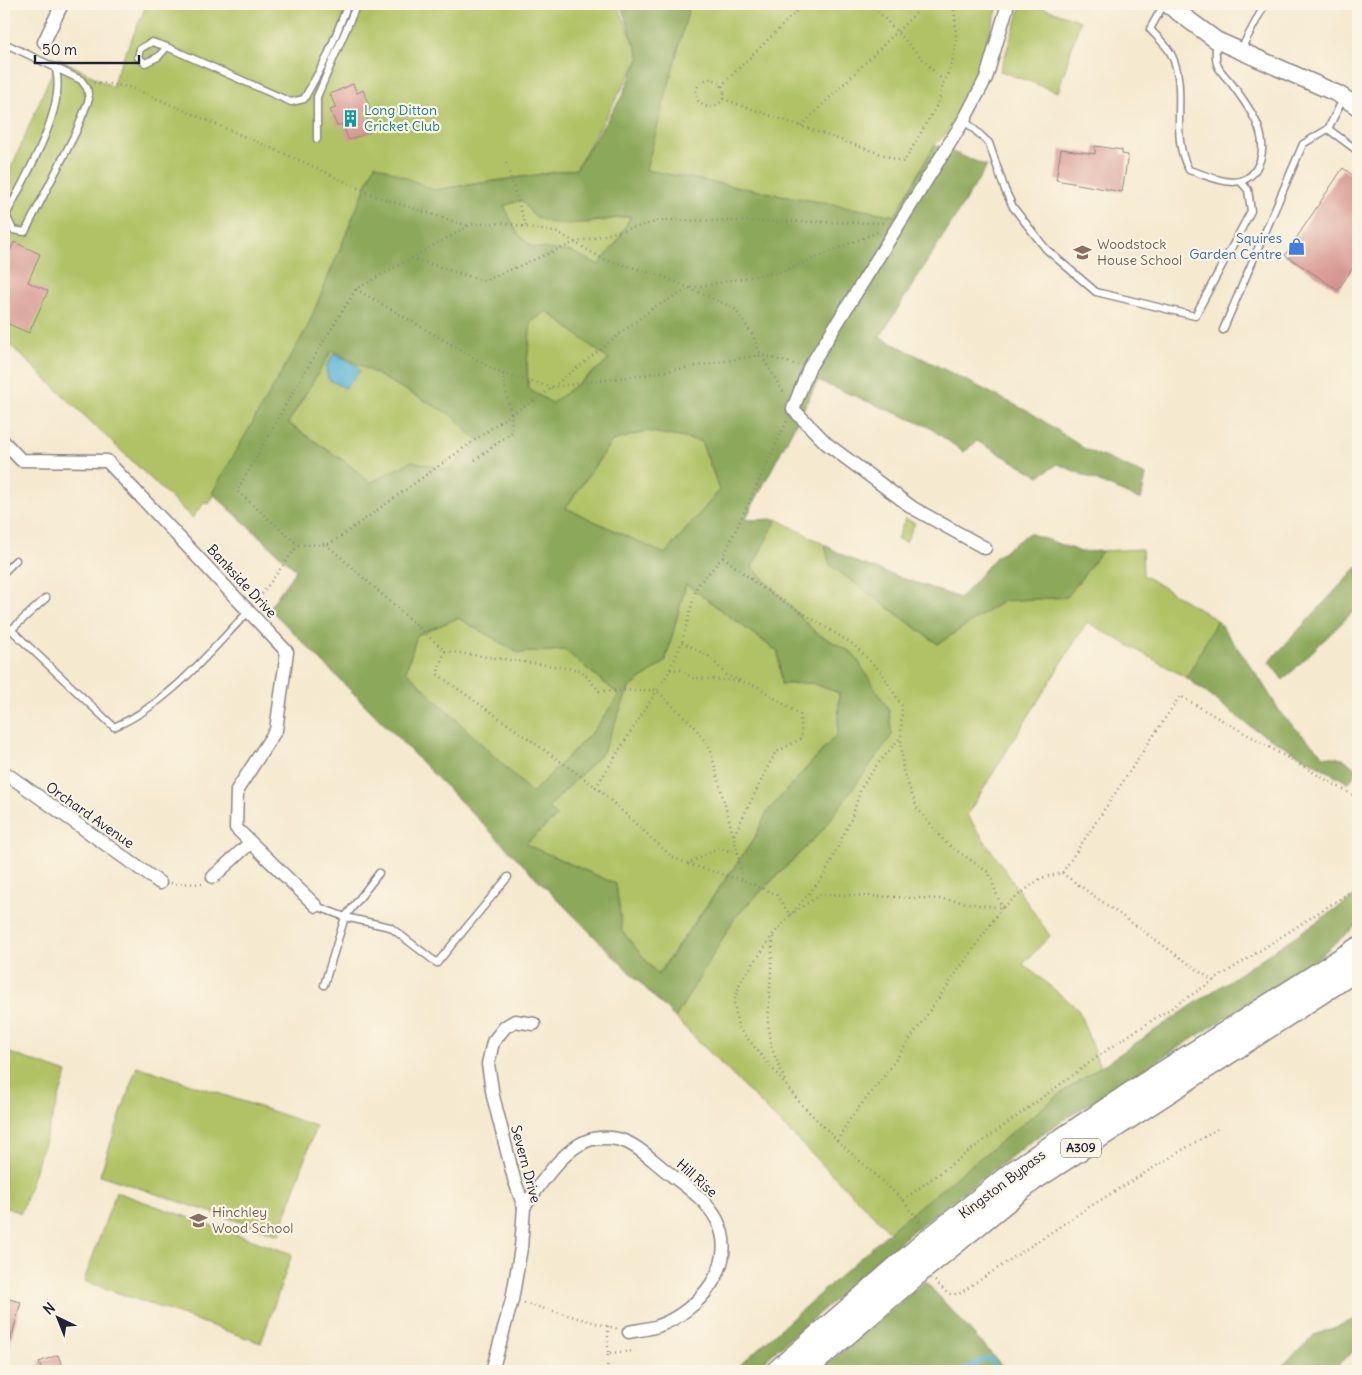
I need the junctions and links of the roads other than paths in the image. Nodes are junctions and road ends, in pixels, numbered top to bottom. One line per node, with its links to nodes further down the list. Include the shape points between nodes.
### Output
1 (62, 4): 8 (street)
2 (348, 4): 10 (lane, via 327,57 304,98 291,102)
3 (356, 4): 17 (lane, via 317,97)
4 (1008, 4): 15 (street, via 986,78)
5 (1166, 4): 7 (street); 19 (lane, via 1150,29 1170,52 1177,73 1178,134 1182,157 1189,170 1229,183)
6 (1265, 4): 11 (lane)
7 (1216, 40): 11 (street); 19 (lane, via 1217,65 1246,103 1262,133 1261,161 1253,174)
8 (44, 42)
9 (4, 43): 12 (lane)
10 (167, 47)
11 (1240, 52): 13 (street)
12 (55, 67): 12 (lane, via 60,82 56,105 33,163 6,214 13,230 25,232 76,132 89,99 87,88 80,80)
13 (1344, 98): 14 (street); 16 (lane)
14 (1358, 107)
15 (964, 120): 19 (lane, via 989,143 1013,207 1053,255 1096,292 1194,316 1251,211 1248,190); 22 (street, via 809,368 793,409 827,444 913,508)
16 (1328, 129): 18 (lane); 20 (lane, via 1303,144)
17 (317, 139)
18 (1358, 151)
19 (1241, 182)
20 (1223, 330)
21 (4, 442): 26 (street, Bankside Drive, via 21,460 108,461)
22 (985, 548)
23 (16, 560): 24 (lane)
24 (4, 572)
25 (46, 598): 28 (lane)
26 (249, 611): 28 (lane, via 167,694 131,720 114,727); 30 (street, Bankside Drive, via 287,652 276,730 237,790 236,828)
27 (4, 623): 28 (lane)
28 (11, 630)
29 (4, 772): 34 (street, Orchard Avenue)
30 (250, 843): 32 (street); 35 (street, Bankside Drive)
31 (379, 873): 36 (lane)
32 (213, 877)
33 (508, 877): 36 (lane, via 437,963 390,927)
34 (160, 883)
35 (316, 906): 36 (lane)
36 (345, 917): 38 (lane)
37 (1355, 955): 43 (highway, Kingston Bypass / A309, via 1138,1088 1013,1172); 44 (highway, Kingston Bypass / A309, via 1033,1180)
38 (324, 985)
39 (534, 1024): 40 (street, Severn Drive, via 515,1022 505,1027 493,1042 488,1064 495,1105)
40 (524, 1207): 41 (street, Hill Rise, via 566,1154 591,1140 616,1137 633,1144 703,1200 718,1221 723,1243 721,1268 707,1293 682,1314 658,1326); 42 (street, Severn Drive, via 512,1300)
41 (628, 1332)
42 (492, 1371)
43 (776, 1371)
44 (804, 1371)

